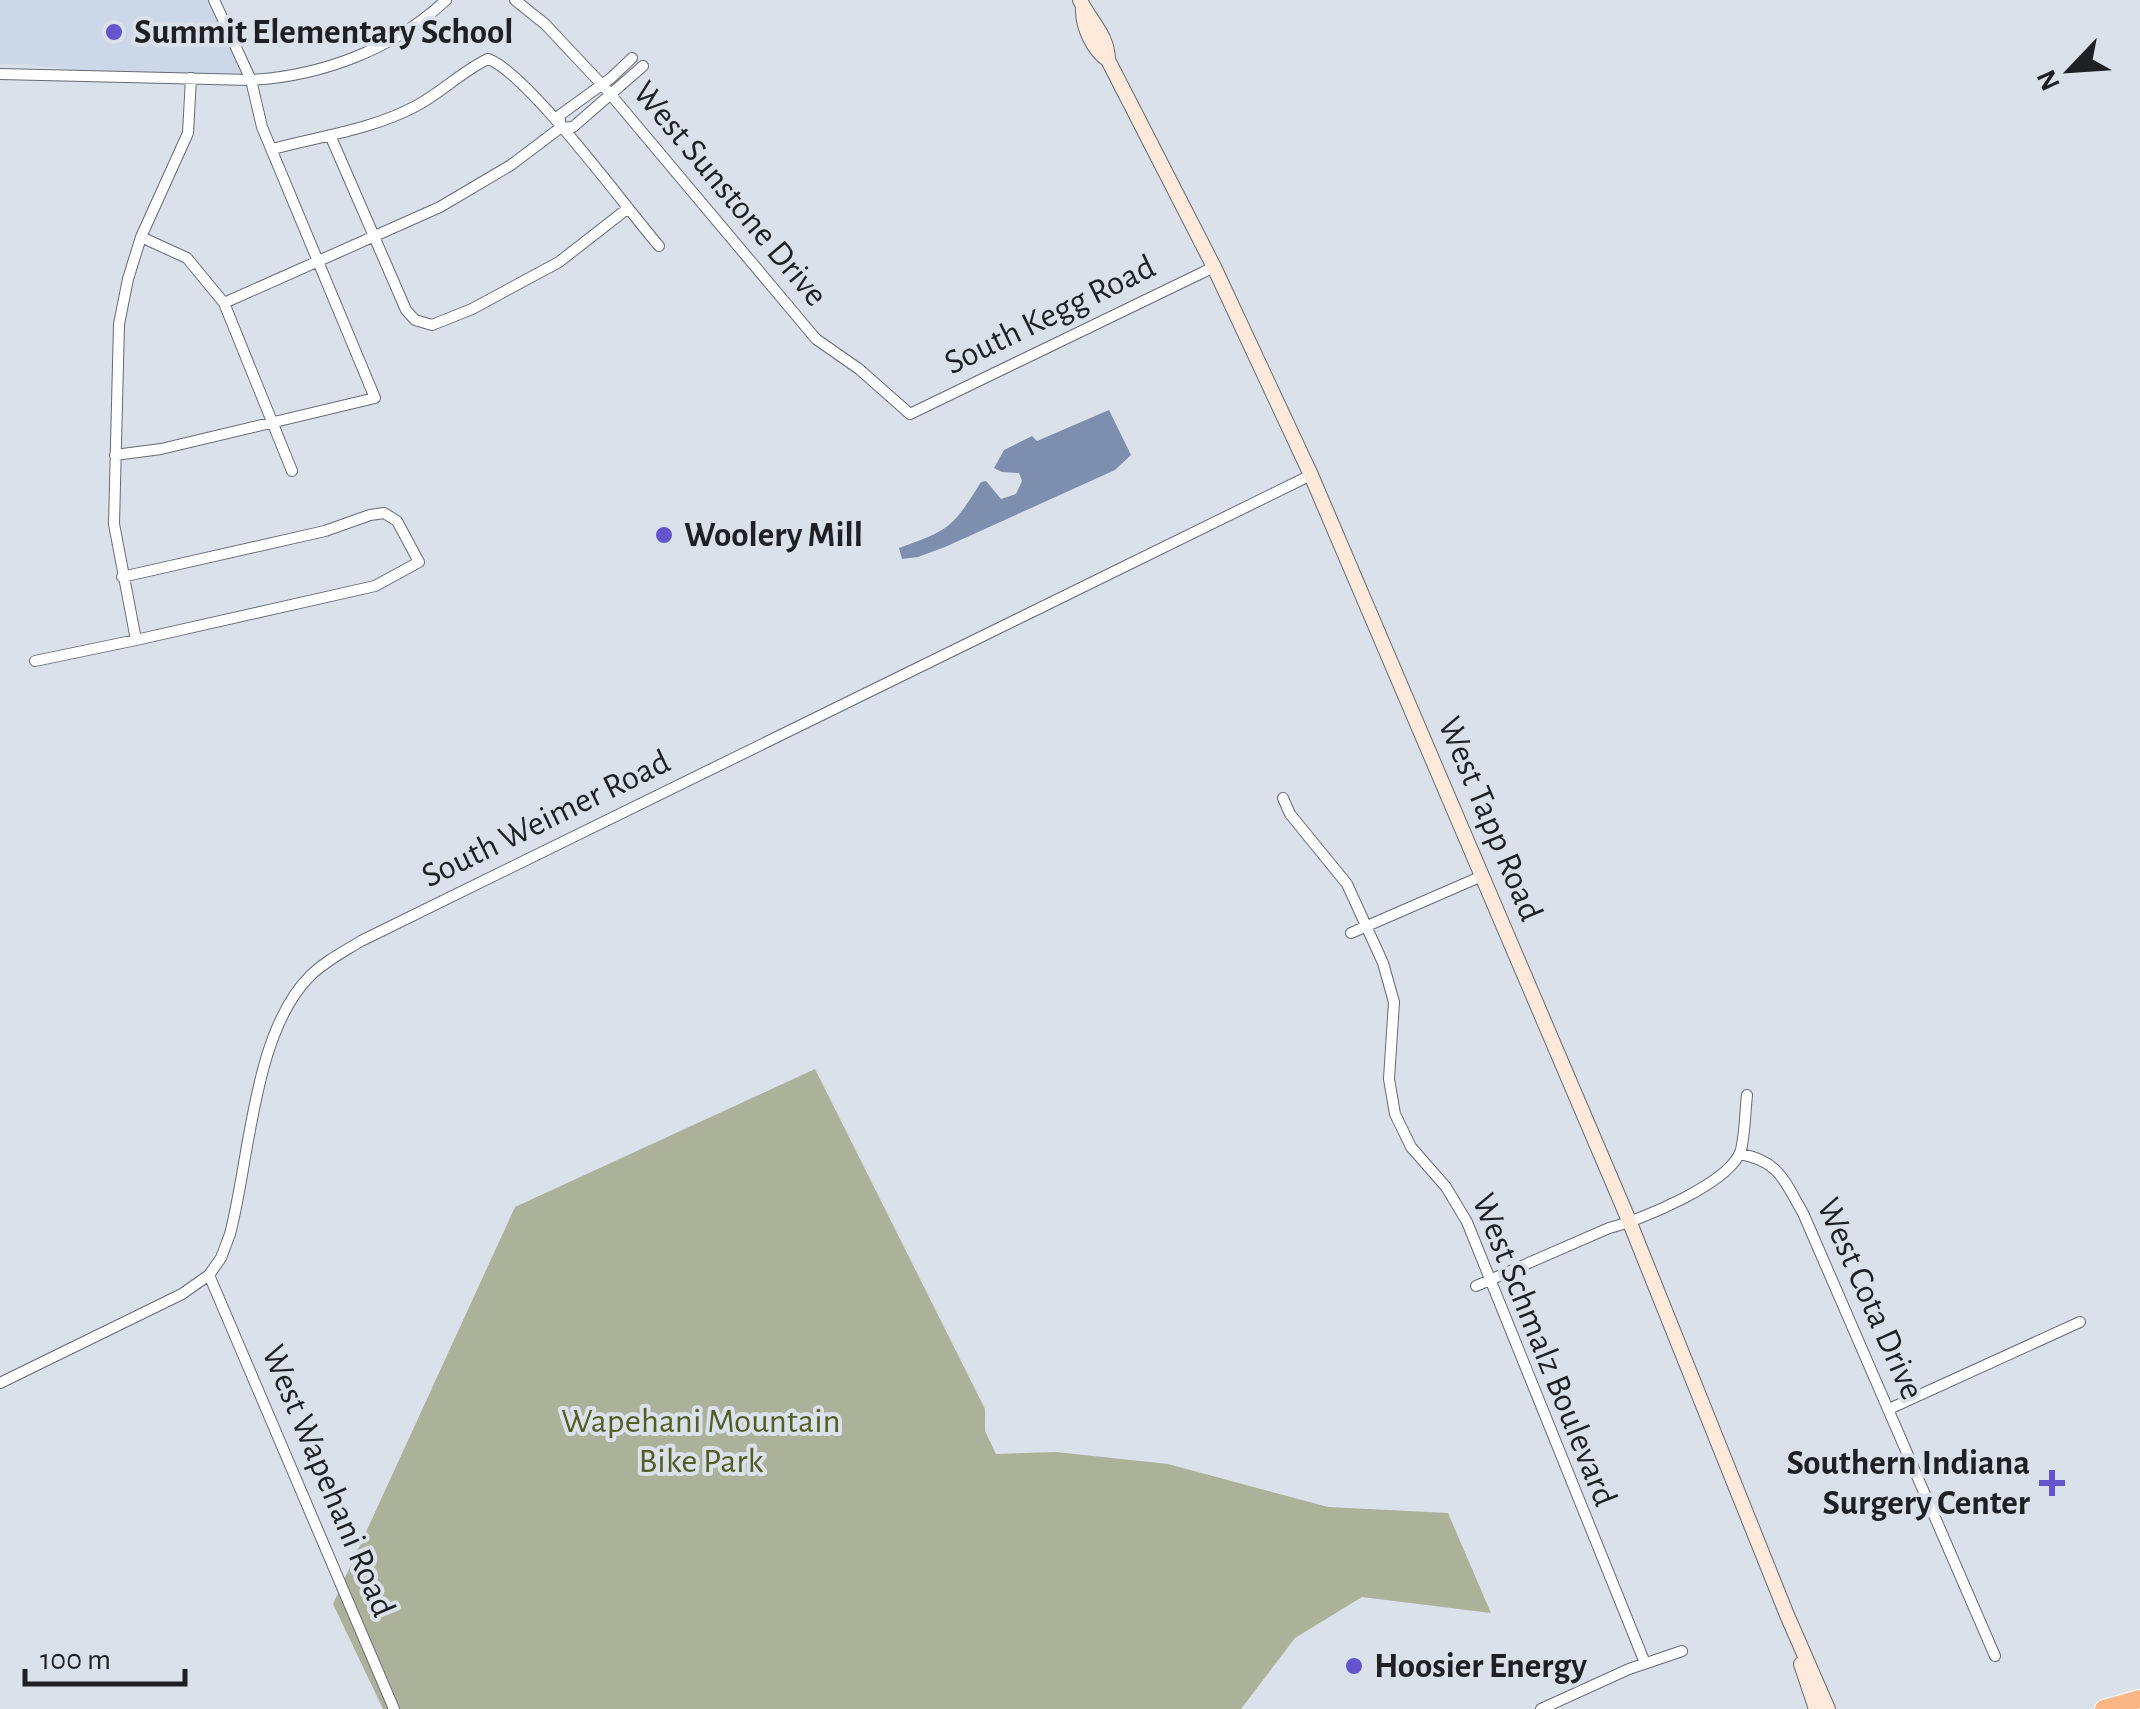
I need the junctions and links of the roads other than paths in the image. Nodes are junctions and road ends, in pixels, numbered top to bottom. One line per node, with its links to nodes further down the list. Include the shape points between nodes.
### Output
1 (214, 0): 9 (street)
2 (446, 0): 9 (street, via 366,52 288,78)
3 (516, 0): 10 (street, West Sunstone Drive)
4 (1082, 4): 20 (main road, West Tapp Road, via 1097,50)
5 (632, 58): 10 (street)
6 (643, 66): 11 (street)
7 (0, 74): 8 (street)
8 (191, 78): 9 (street); 17 (street, via 188,133)
9 (252, 80): 14 (street)
10 (601, 84): 11 (street, West Sunstone Drive); 12 (street, via 560,115)
11 (611, 95): 12 (street, via 573,127); 22 (street, West Sunstone Drive, via 816,339)
12 (560, 128): 13 (street, via 502,64 488,59 414,107); 15 (street); 16 (street, via 440,207)
13 (330, 135): 14 (street); 16 (street)
14 (272, 149): 19 (street)
15 (627, 210): 16 (street, via 558,262 438,324 415,320 406,310); 18 (street)
16 (375, 235): 19 (street)
17 (141, 236): 21 (street, via 187,258); 24 (street, via 119,324)
18 (659, 246)
19 (320, 258): 21 (street); 23 (street, via 375,398)
20 (1214, 267): 22 (street, South Kegg Road); 26 (main road, West Tapp Road)
21 (224, 303): 23 (street)
22 (910, 414)
23 (275, 422): 24 (street); 25 (street)
24 (115, 455): 27 (street)
25 (292, 471)
26 (1311, 475): 31 (main road, West Tapp Road); 37 (street, South Weimer Road, via 329,960 279,1020 230,1234)
27 (122, 577): 28 (street); 28 (street, via 384,513 397,521 420,562 362,590)
28 (136, 640): 29 (street)
29 (35, 661)
30 (1282, 798): 32 (street, West Schmalz Boulevard, via 1347,884)
31 (1482, 876): 32 (street); 36 (main road, West Tapp Road)
32 (1367, 926): 33 (street); 38 (street, West Schmalz Boulevard, via 1394,1002 1389,1079 1395,1114 1411,1148 1461,1209)
33 (1351, 933)
34 (1747, 1095): 35 (street)
35 (1740, 1154): 36 (street, via 1710,1184); 42 (street, West Cota Drive, via 1763,1158 1781,1174)
36 (1630, 1223): 38 (street); 43 (main road, West Tapp Road)
37 (208, 1275): 41 (street, South Weimer Road, via 172,1300); 48 (street, West Wapehani Road)
38 (1489, 1280): 39 (street); 46 (street, West Schmalz Boulevard)
39 (1476, 1286)
40 (2080, 1322): 42 (street)
41 (0, 1383)
42 (1890, 1408): 45 (street, West Cota Drive)
43 (1787, 1615): 50 (main road); 51 (main road, West Tapp Road); 52 (main road, West Tapp Road)
44 (1682, 1651): 46 (street)
45 (1995, 1656)
46 (1645, 1663): 49 (street)
47 (2140, 1699): 53 (highway)
48 (394, 1709)
49 (1541, 1709)
50 (1816, 1709)
51 (1828, 1709)
52 (1839, 1709)
53 (2104, 1709)

